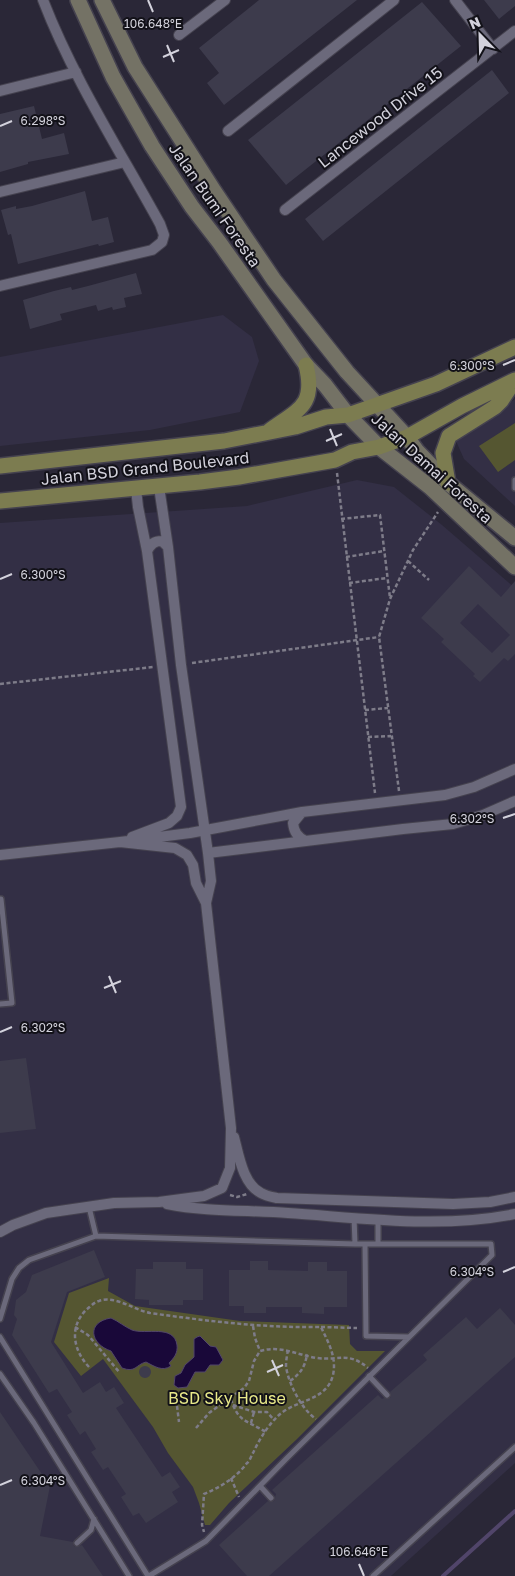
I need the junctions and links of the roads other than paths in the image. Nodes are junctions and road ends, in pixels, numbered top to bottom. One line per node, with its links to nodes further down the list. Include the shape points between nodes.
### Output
1 (43, 0): 10 (street)
2 (78, 0): 18 (main road, Jalan Bumi Foresta, via 112,77 152,146)
3 (102, 0): 20 (main road, Jalan Bumi Foresta, via 135,67 274,280 347,372)
4 (225, 0): 8 (street)
5 (394, 0): 12 (street)
6 (455, 0): 9 (street)
7 (515, 31): 9 (street, Lancewood Drive 15)
8 (179, 35)
9 (493, 49): 15 (street, Lancewood Drive 15)
10 (76, 72): 11 (street); 13 (street)
11 (0, 91)
12 (228, 130)
13 (126, 162): 14 (street); 16 (street, via 160,224 164,235 162,242 139,254)
14 (0, 192)
15 (285, 210)
16 (0, 286)
17 (515, 347): 20 (main road, Jalan BSD Grand Boulevard, via 436,384)
18 (306, 365): 21 (main road, Jalan Bumi Foresta); 22 (main road, via 310,381 308,398 297,411)
19 (515, 380): 23 (main road, Jalan BSD Grand Boulevard); 27 (main road, via 495,407 449,436 443,453)
20 (378, 405): 21 (main road, Jalan BSD Grand Boulevard); 23 (main road, Jalan Damai Foresta)
21 (348, 415): 22 (main road, Jalan BSD Grand Boulevard); 24 (main road, Jalan Damai Foresta)
22 (264, 434): 25 (main road, Jalan BSD Grand Boulevard)
23 (407, 437): 24 (main road, Jalan BSD Grand Boulevard); 27 (main road, Jalan Damai Foresta)
24 (379, 447): 28 (main road, Jalan BSD Grand Boulevard, via 352,452 335,460); 35 (main road, Jalan Damai Foresta, via 430,487)
25 (0, 466)
26 (515, 480): 29 (lane)
27 (448, 482): 32 (main road, Jalan Damai Foresta)
28 (159, 487): 30 (main road, Jalan BSD Grand Boulevard); 33 (street)
29 (515, 488)
30 (136, 489): 31 (main road, Jalan BSD Grand Boulevard); 34 (street)
31 (0, 501)
32 (515, 538)
33 (168, 547): 34 (street, via 157,541); 39 (street)
34 (147, 551): 41 (street, via 181,808 178,816 169,823)
35 (515, 567)
36 (515, 770): 38 (street, via 445,795)
37 (515, 801): 40 (street, via 453,824)
38 (302, 812): 39 (street); 40 (street, via 293,823 297,836)
39 (204, 830): 41 (street); 42 (street)
40 (305, 841): 42 (street)
41 (120, 842): 43 (street); 45 (street, via 175,848 187,854)
42 (208, 854): 45 (street, via 211,881)
43 (0, 855)
44 (0, 899): 46 (lane, via 12,1003)
45 (206, 903): 47 (street)
46 (0, 1004)
47 (231, 1128): 49 (street, via 243,1168 253,1187); 50 (street, via 230,1168 222,1188 204,1196)
48 (515, 1197): 49 (street, via 454,1204)
49 (276, 1198): 52 (street)
50 (159, 1202): 51 (street); 52 (street, via 194,1209)
51 (88, 1207): 56 (street, via 46,1213); 57 (lane)
52 (276, 1212): 54 (street)
53 (515, 1214): 55 (street, via 493,1219 452,1221)
54 (354, 1218): 55 (street); 58 (lane)
55 (378, 1219): 60 (lane)
56 (0, 1232)
57 (96, 1236): 58 (lane); 61 (lane, via 29,1260 19,1268 12,1279)
58 (355, 1244): 59 (lane)
59 (366, 1244): 60 (lane); 63 (lane, via 366,1336)
60 (378, 1244): 63 (lane, via 491,1244 492,1255)
61 (0, 1319)
62 (0, 1337): 73 (lane)
63 (408, 1337): 65 (lane)
64 (0, 1374): 70 (lane)
65 (371, 1374): 66 (lane); 68 (lane)
66 (387, 1395)
67 (515, 1447): 74 (lane)
68 (260, 1486): 69 (lane); 73 (lane, via 206,1541)
69 (271, 1498)
70 (94, 1518): 71 (lane, via 91,1530); 72 (lane)
71 (77, 1543)
72 (129, 1576)
73 (149, 1576)
74 (373, 1576)

